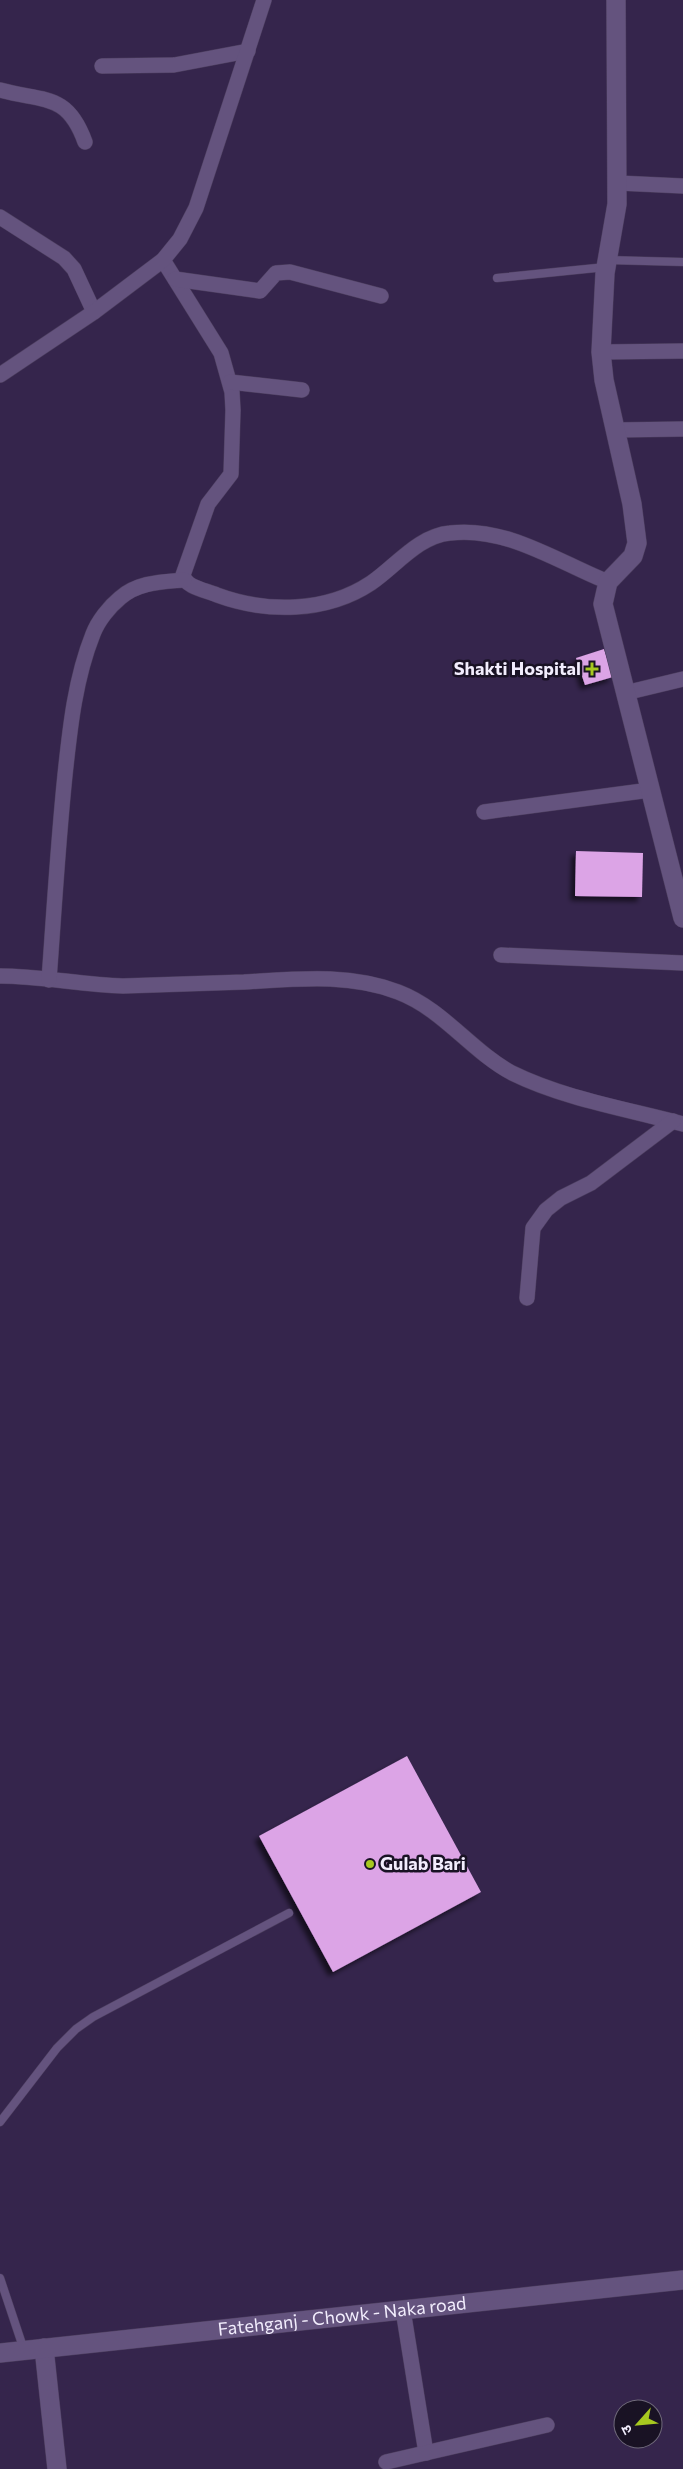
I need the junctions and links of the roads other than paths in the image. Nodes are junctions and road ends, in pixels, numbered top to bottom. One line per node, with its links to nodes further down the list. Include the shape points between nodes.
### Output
1 (264, 0): 3 (street)
2 (616, 0): 7 (street)
3 (248, 51): 4 (street, via 174,65); 10 (street, via 196,208 180,239)
4 (102, 66)
5 (0, 90): 6 (street, via 39,97 62,106 78,123)
6 (85, 142)
7 (618, 183): 8 (street); 12 (street)
8 (683, 186)
9 (0, 217): 16 (street, via 64,258 74,269)
10 (164, 260): 14 (street); 16 (street)
11 (683, 262): 12 (lane)
12 (607, 263): 13 (lane); 18 (street)
13 (497, 278)
14 (175, 279): 15 (street, via 260,291 276,274 290,272); 20 (street, via 221,353)
15 (381, 296)
16 (94, 312): 19 (street)
17 (683, 351): 18 (street)
18 (601, 352): 23 (street)
19 (0, 376)
20 (230, 382): 21 (street); 24 (street, via 232,465 227,480 208,504)
21 (302, 390)
22 (683, 429): 23 (street)
23 (615, 430): 25 (street, via 632,504 637,543 634,556)
24 (184, 580): 25 (street, via 235,602 304,606 328,602 358,590 411,551 438,536 449,532 472,532 494,534); 34 (street, via 136,587 106,612 93,632 71,718)
25 (608, 582): 27 (street, via 604,604)
26 (683, 679): 27 (street)
27 (625, 693): 28 (street)
28 (650, 790): 29 (street); 30 (street)
29 (484, 812)
30 (683, 918)
31 (501, 955): 32 (street)
32 (683, 963)
33 (0, 976): 34 (street)
34 (49, 980): 35 (street, via 123,986 317,978 362,982 414,1000 512,1072 581,1098)
35 (678, 1122): 36 (street, via 546,1210 533,1228)
36 (527, 1298)
37 (289, 1913): 38 (lane, via 76,2029 57,2048)
38 (0, 2122)
39 (0, 2278): 43 (lane)
40 (683, 2280): 41 (street, Fatehganj - Chowk - Naka road)
41 (402, 2310): 42 (street, Fatehganj - Chowk - Naka road); 46 (street)
42 (44, 2348): 43 (street, Fatehganj - Chowk - Naka road); 48 (street)
43 (24, 2350): 44 (street, Fatehganj - Chowk - Naka road)
44 (0, 2353)
45 (547, 2425): 46 (street)
46 (426, 2453): 47 (street)
47 (386, 2462)
48 (57, 2469)

